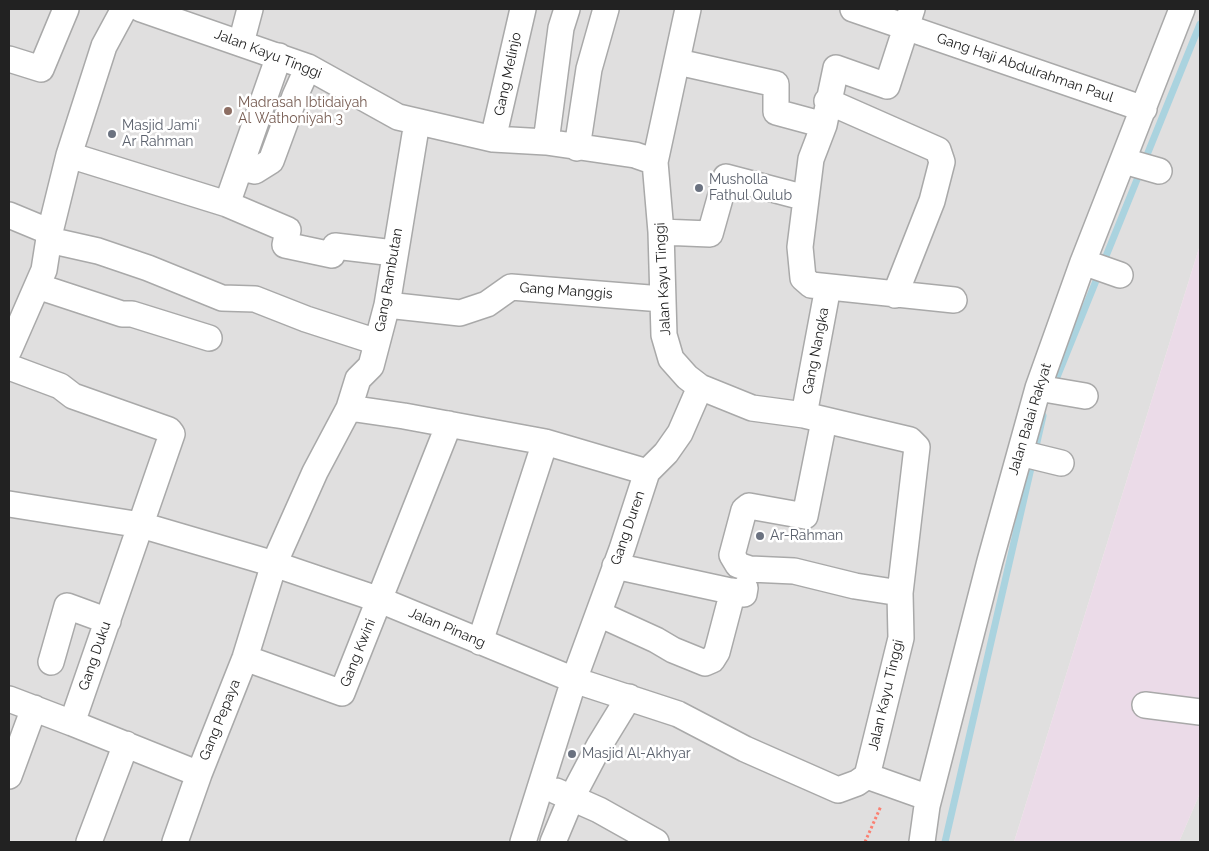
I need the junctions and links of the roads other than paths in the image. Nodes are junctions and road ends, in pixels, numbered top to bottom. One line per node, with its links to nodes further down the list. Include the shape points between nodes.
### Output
1 (66, 9): 14 (street, via 41,69)
2 (124, 9): 23 (street, via 104,46)
3 (141, 9): 12 (street, Jalan Kayu Tinggi)
4 (250, 9): 12 (street)
5 (522, 9): 20 (street, Gang Melinjo)
6 (568, 9): 21 (street, via 561,28)
7 (606, 9): 22 (street, via 589,69)
8 (688, 9): 15 (street)
9 (853, 9): 11 (street, Gang Haji Abdulrahman Paul)
10 (1182, 9): 17 (street, Jalan Balai Rakyat, via 1168,76)
11 (909, 18): 17 (street, Gang Haji Abdulrahman Paul); 18 (street, via 887,86 836,68)
12 (241, 43): 13 (street, Jalan Kayu Tinggi)
13 (280, 56): 16 (street, Jalan Kayu Tinggi); 25 (street)
14 (9, 59)
15 (678, 62): 18 (street, via 776,84 776,112); 24 (street)
16 (308, 68): 19 (street, Jalan Kayu Tinggi, via 381,109); 25 (street, via 271,161 255,171)
17 (1144, 109): 43 (street, Jalan Balai Rakyat, via 1143,167 1101,268)
18 (826, 113): 26 (street, via 811,160); 34 (street, via 938,150 942,162 932,201)
19 (418, 122): 20 (street, Jalan Kayu Tinggi); 31 (street, Gang Rambutan)
20 (493, 139): 21 (street, Jalan Kayu Tinggi)
21 (546, 142): 22 (street, Jalan Kayu Tinggi)
22 (577, 148): 24 (street, Jalan Kayu Tinggi, via 635,154)
23 (69, 155): 27 (street); 30 (street)
24 (655, 162): 29 (street, Jalan Kayu Tinggi)
25 (241, 168): 27 (street)
26 (806, 198): 29 (street, via 726,178 710,234); 33 (street, via 800,247 803,278 811,285)
27 (227, 204): 31 (street, via 288,230 285,245 332,255 335,246)
28 (9, 215): 30 (street)
29 (661, 232): 35 (street, Jalan Kayu Tinggi)
30 (50, 236): 32 (street, via 44,270); 39 (street, via 148,268 222,298 255,299)
31 (394, 253): 37 (street, Gang Rambutan)
32 (37, 286): 38 (street); 40 (street)
33 (828, 287): 34 (street); 46 (street, Gang Nangka)
34 (895, 295): 36 (street)
35 (662, 299): 37 (street, Gang Manggis, via 511,287 487,304 460,313); 42 (street, Jalan Kayu Tinggi, via 664,335 671,359)
36 (954, 300)
37 (387, 304): 39 (street, Gang Rambutan)
38 (209, 338)
39 (377, 342): 45 (street, Gang Rambutan, via 371,366 358,379)
40 (9, 350)
41 (9, 367): 51 (street, Gang Duku, via 60,386 73,396 171,431)
42 (700, 388): 46 (street, Jalan Kayu Tinggi, via 752,408); 49 (street, Gang Duren, via 680,433)
43 (1044, 388): 44 (street); 75 (street, Jalan Balai Rakyat, via 1040,458)
44 (1081, 395)
45 (350, 408): 47 (street); 52 (street, Gang Rambutan, via 315,472)
46 (814, 418): 54 (street, Gang Nangka, via 805,516 748,506 744,510 732,555 738,565); 56 (street, Jalan Kayu Tinggi, via 910,440 917,447)
47 (449, 424): 48 (street); 57 (street)
48 (545, 442): 49 (street); 60 (street)
49 (647, 472): 53 (street, Gang Duren)
50 (9, 504): 51 (street, Jalan Pinang)
51 (141, 525): 52 (street, Jalan Pinang); 59 (street, Gang Duku)
52 (274, 564): 57 (street, Jalan Pinang); 61 (street, Gang Pepaya)
53 (615, 566): 55 (street); 58 (street, Gang Duren)
54 (750, 569): 55 (street, via 744,594); 56 (street, via 794,570 855,586)
55 (733, 592): 58 (street, via 717,652 712,660 705,663)
56 (900, 593): 73 (street, Jalan Kayu Tinggi, via 901,638)
57 (380, 600): 60 (street, Jalan Pinang); 61 (street, Gang Kwini, via 342,693)
58 (599, 614): 63 (street, Gang Duren)
59 (108, 621): 62 (street, via 67,606); 69 (street, Gang Duku)
60 (480, 642): 63 (street, Jalan Pinang)
61 (245, 658): 71 (street, Gang Pepaya)
62 (51, 662)
63 (574, 680): 64 (street, Jalan Pinang); 74 (street, Gang Duren)
64 (629, 698): 73 (street, Jalan Pinang, via 678,714 745,749 838,790); 76 (street, via 598,746)
65 (9, 699): 67 (street)
66 (1145, 706): 68 (street)
67 (34, 708): 69 (street); 72 (street)
68 (1200, 712)
69 (72, 723): 70 (street, Gang Pepaya)
70 (126, 744): 71 (street, Gang Pepaya); 77 (street)
71 (199, 774): 78 (street)
72 (9, 776)
73 (878, 780): 75 (street)
74 (542, 784): 76 (street); 79 (street, Gang Duren)
75 (929, 798): 82 (street, Jalan Balai Rakyat)
76 (571, 799): 80 (street); 81 (street, via 599,810)
77 (89, 842)
78 (175, 842)
79 (523, 842)
80 (553, 842)
81 (656, 842)
82 (922, 842)

